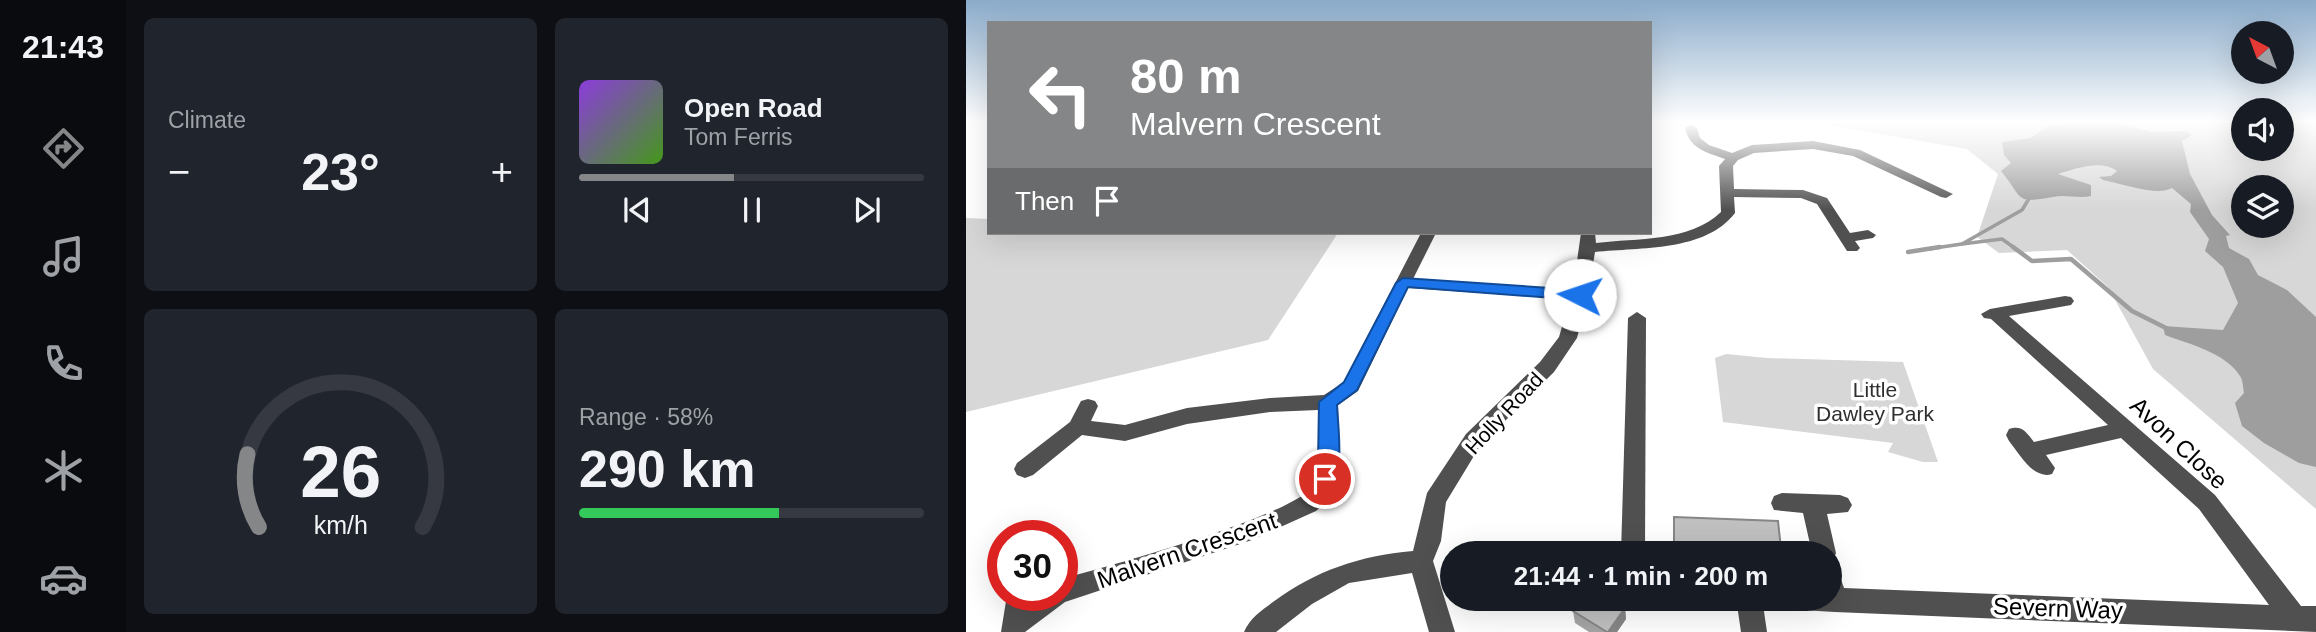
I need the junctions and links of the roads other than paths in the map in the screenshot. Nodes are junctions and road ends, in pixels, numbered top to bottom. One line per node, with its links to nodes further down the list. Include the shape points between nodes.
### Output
1 (1716, 151): 4 (street)
2 (1746, 151): 4 (street)
3 (1848, 151): 6 (street)
4 (1733, 157): 5 (street, via 1726,166)
5 (1727, 193): 8 (street, via 1802,194 1822,201 1850,243); 9 (street, via 1728,213 1713,228 1684,238)
6 (1946, 194)
7 (1427, 235): 10 (street)
8 (1868, 235)
9 (1588, 241): 11 (street, Holly Road)
10 (1403, 283): 11 (street); 14 (street, via 1351,386)
11 (1580, 295): 25 (street, Holly Road, via 1567,338 1547,367 1473,440 1434,500 1429,541)
12 (2065, 301): 17 (street, Avon Close, via 1989,314)
13 (1637, 318): 23 (street)
14 (1328, 402): 16 (street, via 1187,416 1125,433); 26 (street, Malvern Crescent, via 1328,465 1322,493 1294,514)
15 (1088, 406): 16 (street)
16 (1078, 427): 19 (street)
17 (2126, 429): 18 (street); 30 (street, Avon Close, via 2207,502)
18 (2030, 451)
19 (1026, 468)
20 (1782, 503): 21 (street)
21 (1813, 504): 22 (street); 24 (street)
22 (1840, 505)
23 (1633, 541)
24 (1821, 541)
25 (1421, 561): 32 (street, via 1336,575 1302,595); 33 (street)
26 (1078, 586)
27 (1842, 592): 30 (street, Severn Way)
28 (1035, 611): 31 (street)
29 (1751, 611): 34 (street)
30 (2305, 623)
31 (1013, 628)
32 (1257, 632)
33 (1442, 632)
34 (1754, 632)

